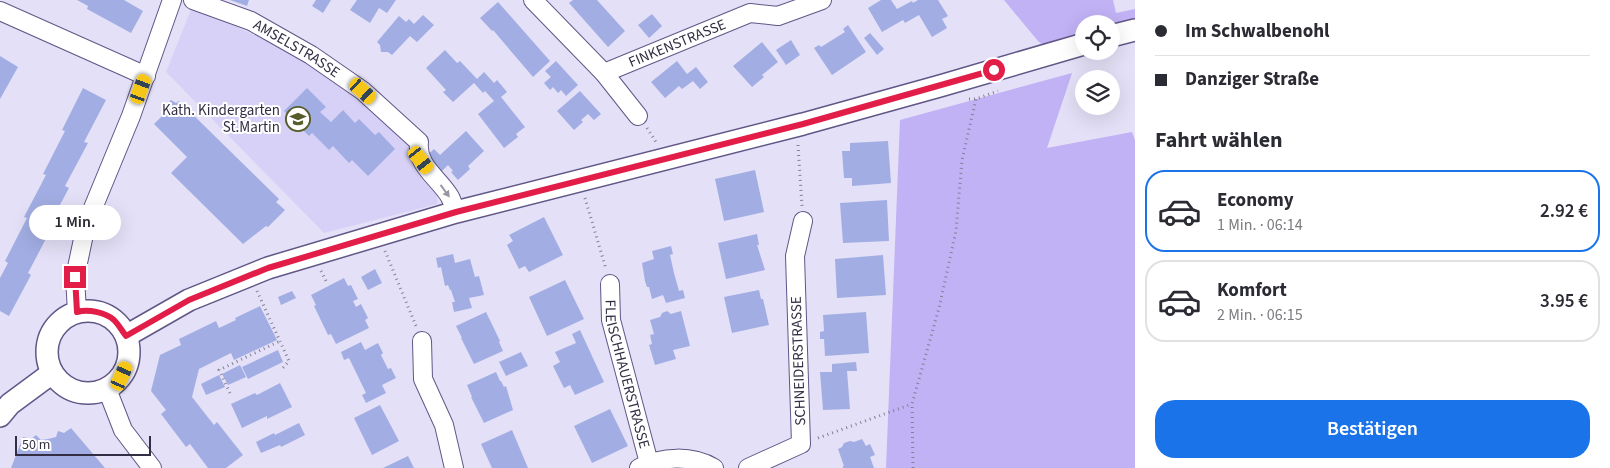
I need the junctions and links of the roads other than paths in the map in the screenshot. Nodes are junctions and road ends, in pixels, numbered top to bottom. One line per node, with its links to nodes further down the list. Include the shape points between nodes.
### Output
1 (172, 0): 11 (street)
2 (193, 0): 13 (street, AMSELSTRASSE, one-way to 13, via 251,21 311,55 363,91 419,142 421,160 450,196)
3 (533, 0): 10 (street)
4 (822, 0): 5 (street, FINKENSTRASSE, via 778,16)
5 (744, 7): 10 (street, FINKENSTRASSE)
6 (0, 11): 11 (street)
7 (1135, 30): 8 (street)
8 (1120, 34)
9 (1075, 47): 13 (street, via 803,124)
10 (604, 73): 12 (street)
11 (146, 76): 16 (street, via 86,225 75,277)
12 (638, 116)
13 (456, 212): 17 (street, via 268,268 189,300)
14 (803, 222): 26 (street, SCHNEIDERSTRASSE, via 795,256 801,444)
15 (610, 284): 22 (street, FLEISCHHAUERSTRASSE, via 612,320)
16 (77, 312): 17 (street, via 97,312 114,319); 19 (street, via 55,326 47,342 46,359)
17 (126, 336): 20 (street, via 130,350 128,363 122,376)
18 (422, 341): 24 (street, via 423,379 444,425)
19 (52, 373): 20 (street, via 67,388 79,393); 21 (street, via 10,404)
20 (107, 389): 23 (street, via 123,430)
21 (0, 416)
22 (644, 465): 25 (street, via 686,458)
23 (152, 468)
24 (454, 468)
25 (714, 468)
26 (748, 468)

